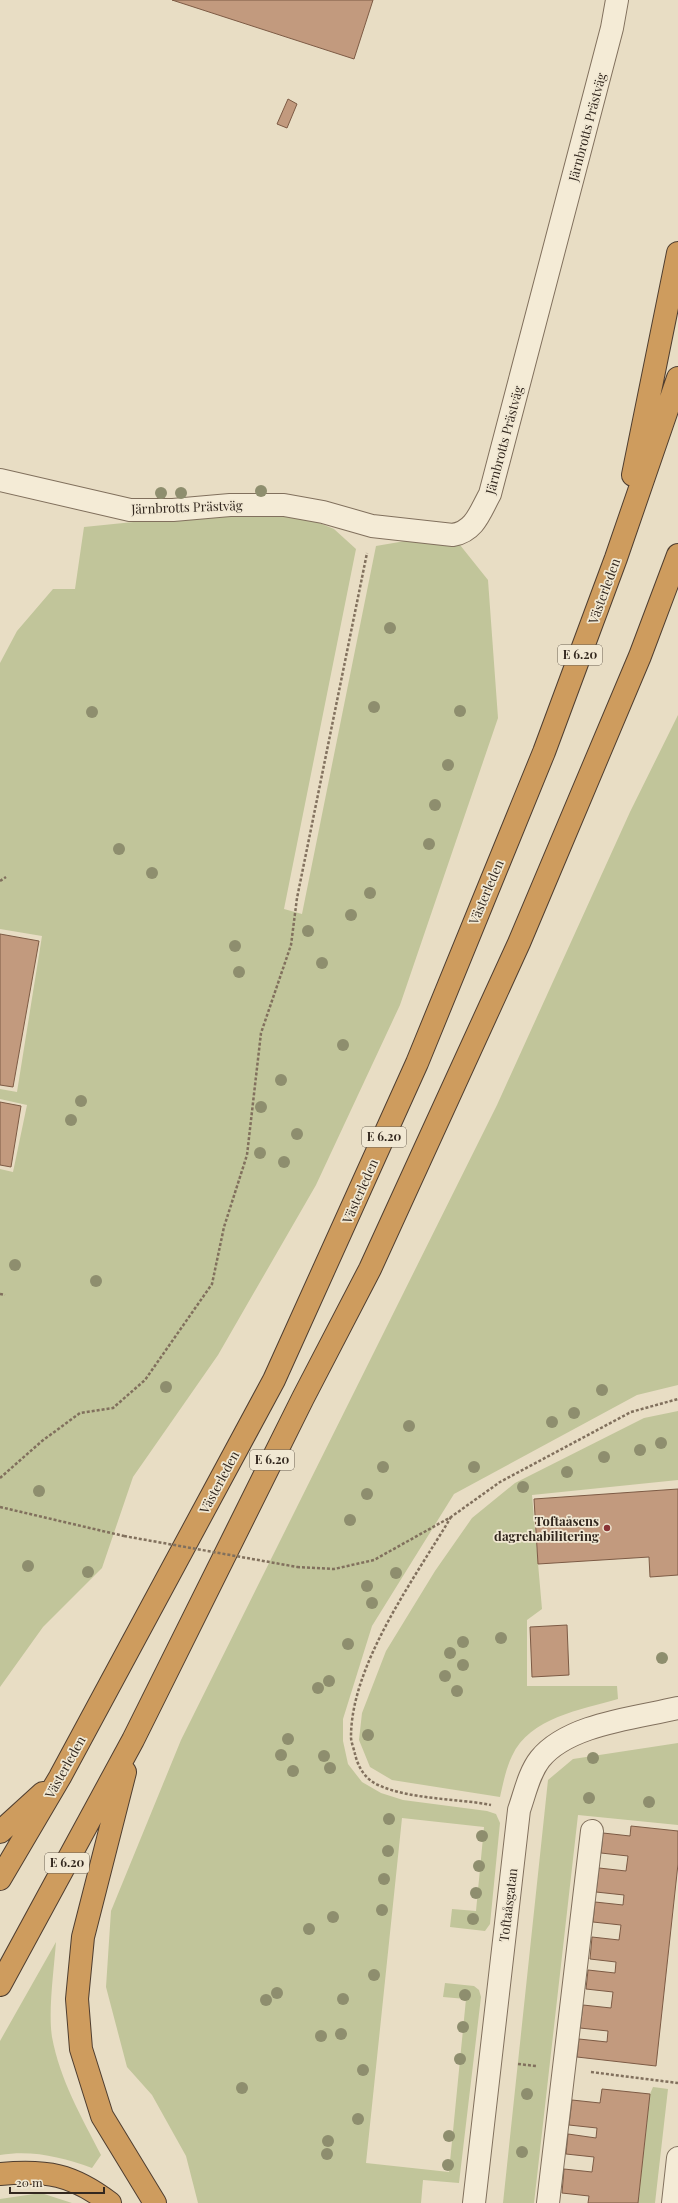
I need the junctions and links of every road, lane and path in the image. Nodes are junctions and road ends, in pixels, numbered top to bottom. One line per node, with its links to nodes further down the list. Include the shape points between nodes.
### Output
1 (617, 0): 5 (street, Järnbrotts Prästväg, via 612,28 490,494 473,526 462,533 453,535)
2 (678, 253): 7 (highway)
3 (678, 378): 7 (highway, Västerleden / E 6.20)
4 (0, 480): 5 (street, Järnbrotts Prästväg, via 130,510 284,505 323,512)
5 (372, 526): 15 (path, via 297,898 291,945 261,1033 248,1155 224,1227 212,1284 145,1380 113,1408 80,1413 42,1441)
6 (678, 555): 9 (highway, E 6.20)
7 (616, 558): 20 (highway, Västerleden / E 6.20, via 541,759 417,1063 277,1373)
8 (678, 581): 9 (highway)
9 (640, 656): 19 (highway, E 6.20, via 519,943 373,1262)
10 (6, 877): 11 (path)
11 (0, 881)
12 (0, 1294): 13 (path)
13 (5, 1295)
14 (678, 1399): 17 (path, via 631,1412 500,1482)
15 (0, 1478)
16 (0, 1507): 17 (path, bridge, via 124,1536 297,1567 334,1569 374,1560)
17 (451, 1517): 21 (path, via 392,1614 370,1661 355,1702 350,1738 359,1768 377,1784 405,1793)
18 (678, 1708): 21 (street, Toftaåsgatan, via 574,1734 553,1747 540,1759 530,1776)
19 (133, 1740): 25 (highway, E 6.20); 29 (highway, via 83,1937 77,1999 81,2049 102,2116)
20 (60, 1777): 23 (highway); 24 (highway, Västerleden / E 6.20)
21 (519, 1810): 30 (street, Toftaåsgatan)
22 (592, 1831): 31 (street)
23 (0, 1832)
24 (0, 1879)
25 (0, 1985)
26 (678, 2158): 32 (street)
27 (0, 2174): 28 (highway, via 32,2172 72,2179 92,2189)
28 (110, 2203)
29 (155, 2203)
30 (474, 2203)
31 (548, 2203)
32 (673, 2203)

